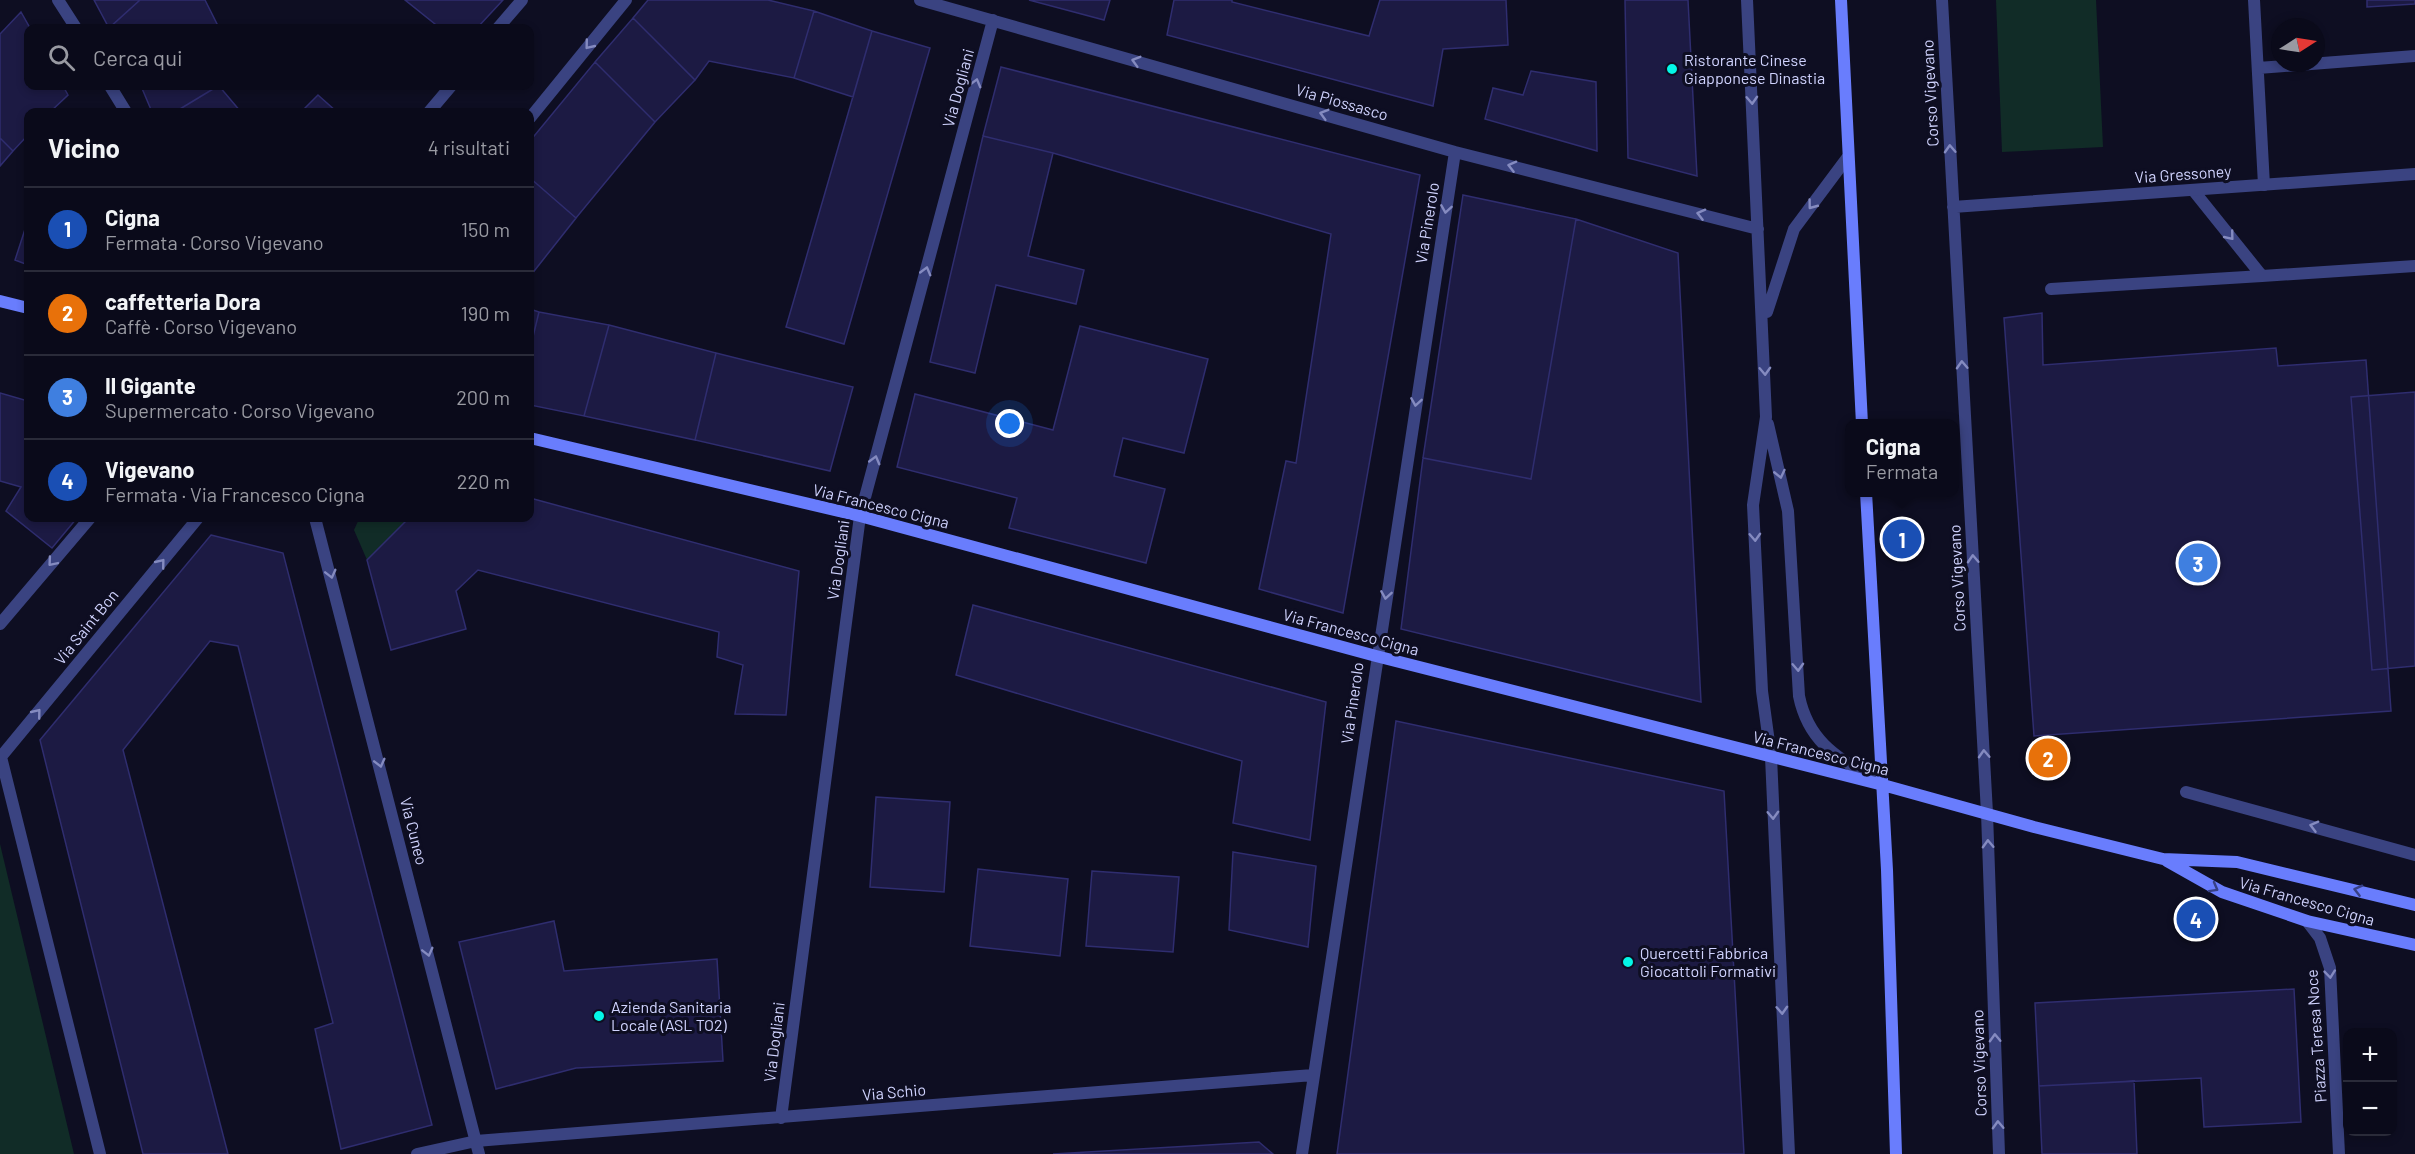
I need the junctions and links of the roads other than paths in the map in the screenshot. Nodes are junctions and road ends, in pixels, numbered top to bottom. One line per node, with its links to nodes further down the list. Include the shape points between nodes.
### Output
1 (58, 0): 10 (street)
2 (522, 0): 11 (street)
3 (626, 0): 18 (street, one-way to 18)
4 (920, 0): 9 (street, Via Piossasco)
5 (1747, 0): 25 (street, one-way to 25)
6 (1841, 0): 20 (street)
7 (1942, 0): 24 (street, Corso Vigevano, one-way to 7)
8 (2254, 0): 13 (street)
9 (993, 20): 19 (street, Via Piossasco, one-way to 9); 36 (street, Via Dogliani, one-way to 9)
10 (73, 24)
11 (501, 24)
12 (2415, 56): 13 (street)
13 (2258, 68): 22 (street)
14 (112, 90): 16 (street)
15 (448, 90): 17 (street)
16 (124, 108)
17 (432, 108)
18 (534, 113)
19 (1455, 152): 25 (street, Via Piossasco, one-way to 19); 41 (street, Via Pinerolo, one-way to 41)
20 (1848, 158): 31 (street, one-way to 31, via 1794,229); 33 (street)
21 (2415, 174): 22 (street, Via Gressoney)
22 (2264, 185): 23 (street, Via Gressoney)
23 (2193, 190): 24 (street, Via Gressoney); 27 (street, one-way to 27)
24 (1953, 207): 46 (street, Corso Vigevano, one-way to 24)
25 (1758, 229): 31 (street)
26 (2415, 266): 27 (street)
27 (2262, 276): 28 (street)
28 (2052, 289)
29 (0, 301): 30 (street)
30 (24, 307)
31 (1763, 325): 32 (street, one-way to 32)
32 (1766, 417): 42 (street, one-way to 42, via 1753,505 1762,691); 44 (street, one-way to 44, via 1788,511 1803,717 1819,741)
33 (1862, 419)
34 (534, 439): 36 (street, Via Francesco Cigna)
35 (1866, 497): 44 (street)
36 (860, 516): 41 (street, Via Francesco Cigna); 53 (street, Via Dogliani)
37 (87, 522): 40 (street, one-way to 40)
38 (195, 522): 43 (street, Via Saint Bon, one-way to 38)
39 (316, 522): 54 (street, Via Cuneo, one-way to 54)
40 (0, 624)
41 (1376, 656): 42 (street, Via Francesco Cigna); 52 (street, Via Pinerolo)
42 (1771, 757): 44 (street, Via Francesco Cigna); 59 (street, one-way to 59)
43 (0, 758): 55 (street)
44 (1882, 785): 46 (street, Via Francesco Cigna); 60 (street)
45 (2186, 792): 47 (street, one-way to 45)
46 (1987, 813): 48 (street, Via Francesco Cigna); 61 (street, Corso Vigevano, one-way to 46)
47 (2415, 855)
48 (2163, 859): 49 (street, Via Francesco Cigna, one-way to 48, via 2237,862); 50 (street, Via Francesco Cigna, one-way to 50, via 2222,892)
49 (2415, 905)
50 (2307, 921): 51 (street, Via Francesco Cigna); 62 (street, Piazza Teresa Noce, one-way to 62, via 2320,938 2330,968)
51 (2415, 945)
52 (1313, 1075): 53 (street, Via Schio); 58 (street, Via Pinerolo)
53 (781, 1118): 54 (street, Via Schio)
54 (476, 1141): 56 (street, Via Schio); 57 (street, Via Cuneo)
55 (100, 1154)
56 (417, 1154)
57 (479, 1154)
58 (1302, 1154)
59 (1789, 1154)
60 (1896, 1154)
61 (1999, 1154)
62 (2339, 1154)

